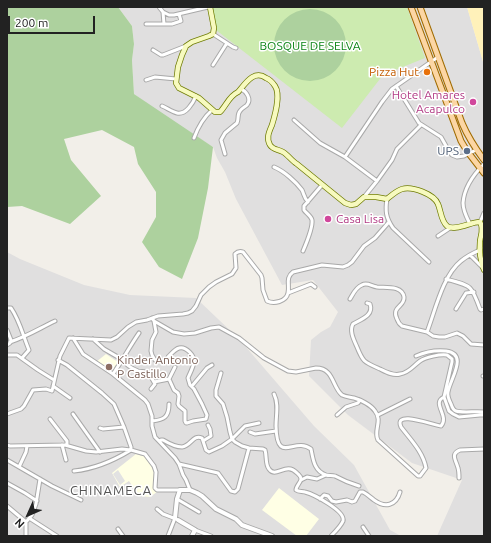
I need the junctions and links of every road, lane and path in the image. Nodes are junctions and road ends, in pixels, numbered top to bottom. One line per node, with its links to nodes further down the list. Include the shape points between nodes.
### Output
1 (209, 7): 5 (street); 8 (main road)
2 (412, 7): 14 (main road)
3 (420, 7): 13 (main road)
4 (161, 9): 5 (street, via 169,15); 7 (street)
5 (179, 14): 7 (street, via 180,22)
6 (146, 24): 7 (street)
7 (164, 24)
8 (213, 34): 9 (street); 10 (main road)
9 (227, 43): 11 (street); 15 (street)
10 (186, 46): 12 (street, via 163,55); 16 (main road)
11 (236, 48)
12 (153, 50)
13 (438, 57): 14 (street); 26 (main road, via 462,124)
14 (431, 61): 18 (street); 28 (main road, via 461,141)
15 (213, 65)
16 (176, 79): 17 (street, via 155,77); 20 (main road, via 179,88)
17 (146, 80)
18 (396, 86): 24 (street); 29 (street, via 382,102)
19 (241, 89): 22 (main road, via 220,112); 27 (street, via 247,94 249,101 239,112 239,121 221,140); 35 (main road, via 254,75 263,75 276,86 277,106 268,138 269,143)
20 (196, 96): 21 (street, via 182,113 175,113); 22 (main road)
21 (162, 106)
22 (212, 110): 25 (street, via 206,115)
23 (294, 120): 29 (street, via 320,142)
24 (420, 125): 28 (street, via 440,136 452,155 460,157); 34 (street, via 397,149)
25 (194, 138)
26 (476, 150): 28 (street); 30 (main road)
27 (225, 154)
28 (469, 154): 31 (main road)
29 (345, 157): 34 (street)
30 (484, 160)
31 (482, 166): 33 (main road); 42 (street, via 465,193 463,203)
32 (274, 167): 38 (street, via 281,170 302,190)
33 (484, 173)
34 (378, 181): 36 (street)
35 (322, 185): 36 (main road, via 344,203 356,204); 38 (street)
36 (364, 197): 37 (main road)
37 (387, 199): 40 (street, via 386,216); 43 (main road, via 404,188 424,192 437,202 444,221)
38 (308, 202): 46 (street, via 304,210 312,222)
39 (484, 213): 41 (street)
40 (389, 222): 48 (street); 53 (street, via 348,266 322,266 291,273)
41 (480, 222): 42 (main road); 45 (main road, via 483,226)
42 (470, 224): 43 (main road)
43 (450, 228): 44 (street)
44 (438, 236)
45 (480, 250): 47 (street); 49 (main road)
46 (303, 251)
47 (470, 255): 49 (street); 50 (street, via 449,273)
48 (429, 262)
49 (484, 268)
50 (446, 279): 52 (street, via 469,286); 62 (street)
51 (315, 286): 53 (street, via 311,284)
52 (473, 291): 57 (street, via 466,293); 58 (street, via 480,309)
53 (288, 293): 59 (street, via 280,301 267,301 259,272 240,251 235,254 236,268 232,274 209,287 192,310 188,313 158,316)
54 (350, 299): 62 (street, via 355,290 363,284 396,289 403,294 404,300 395,312 399,324)
55 (367, 303): 87 (street, via 372,307 370,312 352,326 353,339 363,360 390,374 399,375 423,359 447,355 452,362)
56 (7, 308): 64 (street, via 11,308 16,315)
57 (456, 309)
58 (484, 309)
59 (153, 319): 66 (street, via 132,323 111,340); 75 (street, via 156,332 151,351); 90 (street, via 173,332 184,334 195,334 219,327 288,371 316,368 324,370 330,374 342,395)
60 (54, 321): 64 (street)
61 (7, 330): 67 (street, via 11,340)
62 (427, 332): 68 (street, via 433,336 445,337 458,333 471,344)
63 (139, 333): 74 (street)
64 (24, 337): 67 (street); 72 (street, via 29,350)
65 (73, 338): 66 (street); 73 (street, via 69,338); 79 (street, via 84,354)
66 (94, 339): 74 (street, via 104,349)
67 (9, 343)
68 (484, 345)
69 (8, 354): 72 (street)
70 (416, 356): 87 (street, via 443,351 457,356 458,362)
71 (168, 357): 84 (street, via 179,348 188,351 194,361 188,378)
72 (22, 358): 81 (street)
73 (58, 360): 81 (street); 102 (street, via 114,404)
74 (123, 360): 79 (street); 82 (street, via 132,368 146,372)
75 (155, 360)
76 (212, 365): 84 (street)
77 (175, 367): 80 (street)
78 (221, 373): 106 (street, via 216,396 223,404)
79 (113, 374): 99 (street, via 145,400)
80 (170, 379): 82 (street); 84 (street, via 179,396 178,404 185,411 186,423 206,419 207,415)
81 (54, 380): 83 (street)
82 (154, 382): 85 (street)
83 (53, 386): 88 (street); 93 (street, via 52,391 33,390 21,409)
84 (192, 386)
85 (152, 390)
86 (274, 394): 104 (street, via 277,404)
87 (446, 397): 92 (street, via 455,411); 96 (street, via 439,401 444,415 441,426 406,418 400,422 425,461 426,468 420,476 376,438); 97 (street, via 452,414 459,417)
88 (70, 398)
89 (410, 399): 96 (street)
90 (360, 400): 95 (street); 96 (street)
91 (169, 404): 99 (street, via 167,415 163,419)
92 (484, 412)
93 (7, 414)
94 (73, 414): 116 (street)
95 (337, 415)
96 (378, 415)
97 (484, 415)
98 (50, 419): 111 (street, via 67,441)
99 (152, 421): 107 (street)
100 (259, 423): 106 (street, via 245,426)
101 (208, 425): 108 (street, via 211,436)
102 (124, 426): 103 (street); 115 (street)
103 (100, 428)
104 (276, 431): 105 (street, via 255,434); 122 (street, via 281,447 308,446 316,467)
105 (250, 432)
106 (232, 439): 108 (street, via 209,452); 113 (street)
107 (158, 441): 108 (street, via 163,440 182,447 197,437 201,437); 119 (street)
108 (203, 441)
109 (7, 445): 112 (street)
110 (62, 445): 111 (street); 112 (street); 118 (street)
111 (67, 445): 116 (street)
112 (27, 446): 120 (street)
113 (249, 448): 119 (street, via 238,489 234,492 218,473); 125 (street, via 265,450 266,464 273,472 285,468 293,469)
114 (484, 449): 123 (street, via 460,450 455,453)
115 (133, 451): 116 (street, via 122,449); 121 (street, via 88,469); 128 (street, via 145,454 154,466 157,490)
116 (100, 452)
117 (7, 460): 120 (street)
118 (66, 460)
119 (179, 464): 129 (street)
120 (19, 467): 124 (street)
121 (74, 471)
122 (326, 475): 125 (street, via 317,479 307,477); 127 (street, via 333,475)
123 (459, 478)
124 (40, 479): 133 (street); 134 (street)
125 (301, 480): 131 (street, via 296,490)
126 (7, 483): 134 (street)
127 (359, 486)
128 (180, 490): 129 (street); 132 (street)
129 (190, 490): 150 (street, via 242,525)
130 (400, 492): 131 (street, via 394,503 389,505 379,503 363,492 360,492 352,502 336,502 324,495)
131 (320, 498): 151 (street, via 342,515 343,522)
132 (177, 499): 137 (street); 139 (street)
133 (81, 500)
134 (37, 501): 138 (street)
135 (7, 506): 140 (street)
136 (157, 510): 139 (street)
137 (199, 512)
138 (29, 518): 140 (street); 145 (street)
139 (176, 519): 143 (street); 147 (street)
140 (26, 522): 144 (street)
141 (362, 527): 152 (street)
142 (118, 529): 146 (street)
143 (194, 530): 148 (street); 149 (street)
144 (27, 535)
145 (57, 536)
146 (123, 536)
147 (168, 536)
148 (192, 536)
149 (211, 536)
150 (272, 536)
151 (331, 536)
152 (369, 536)

